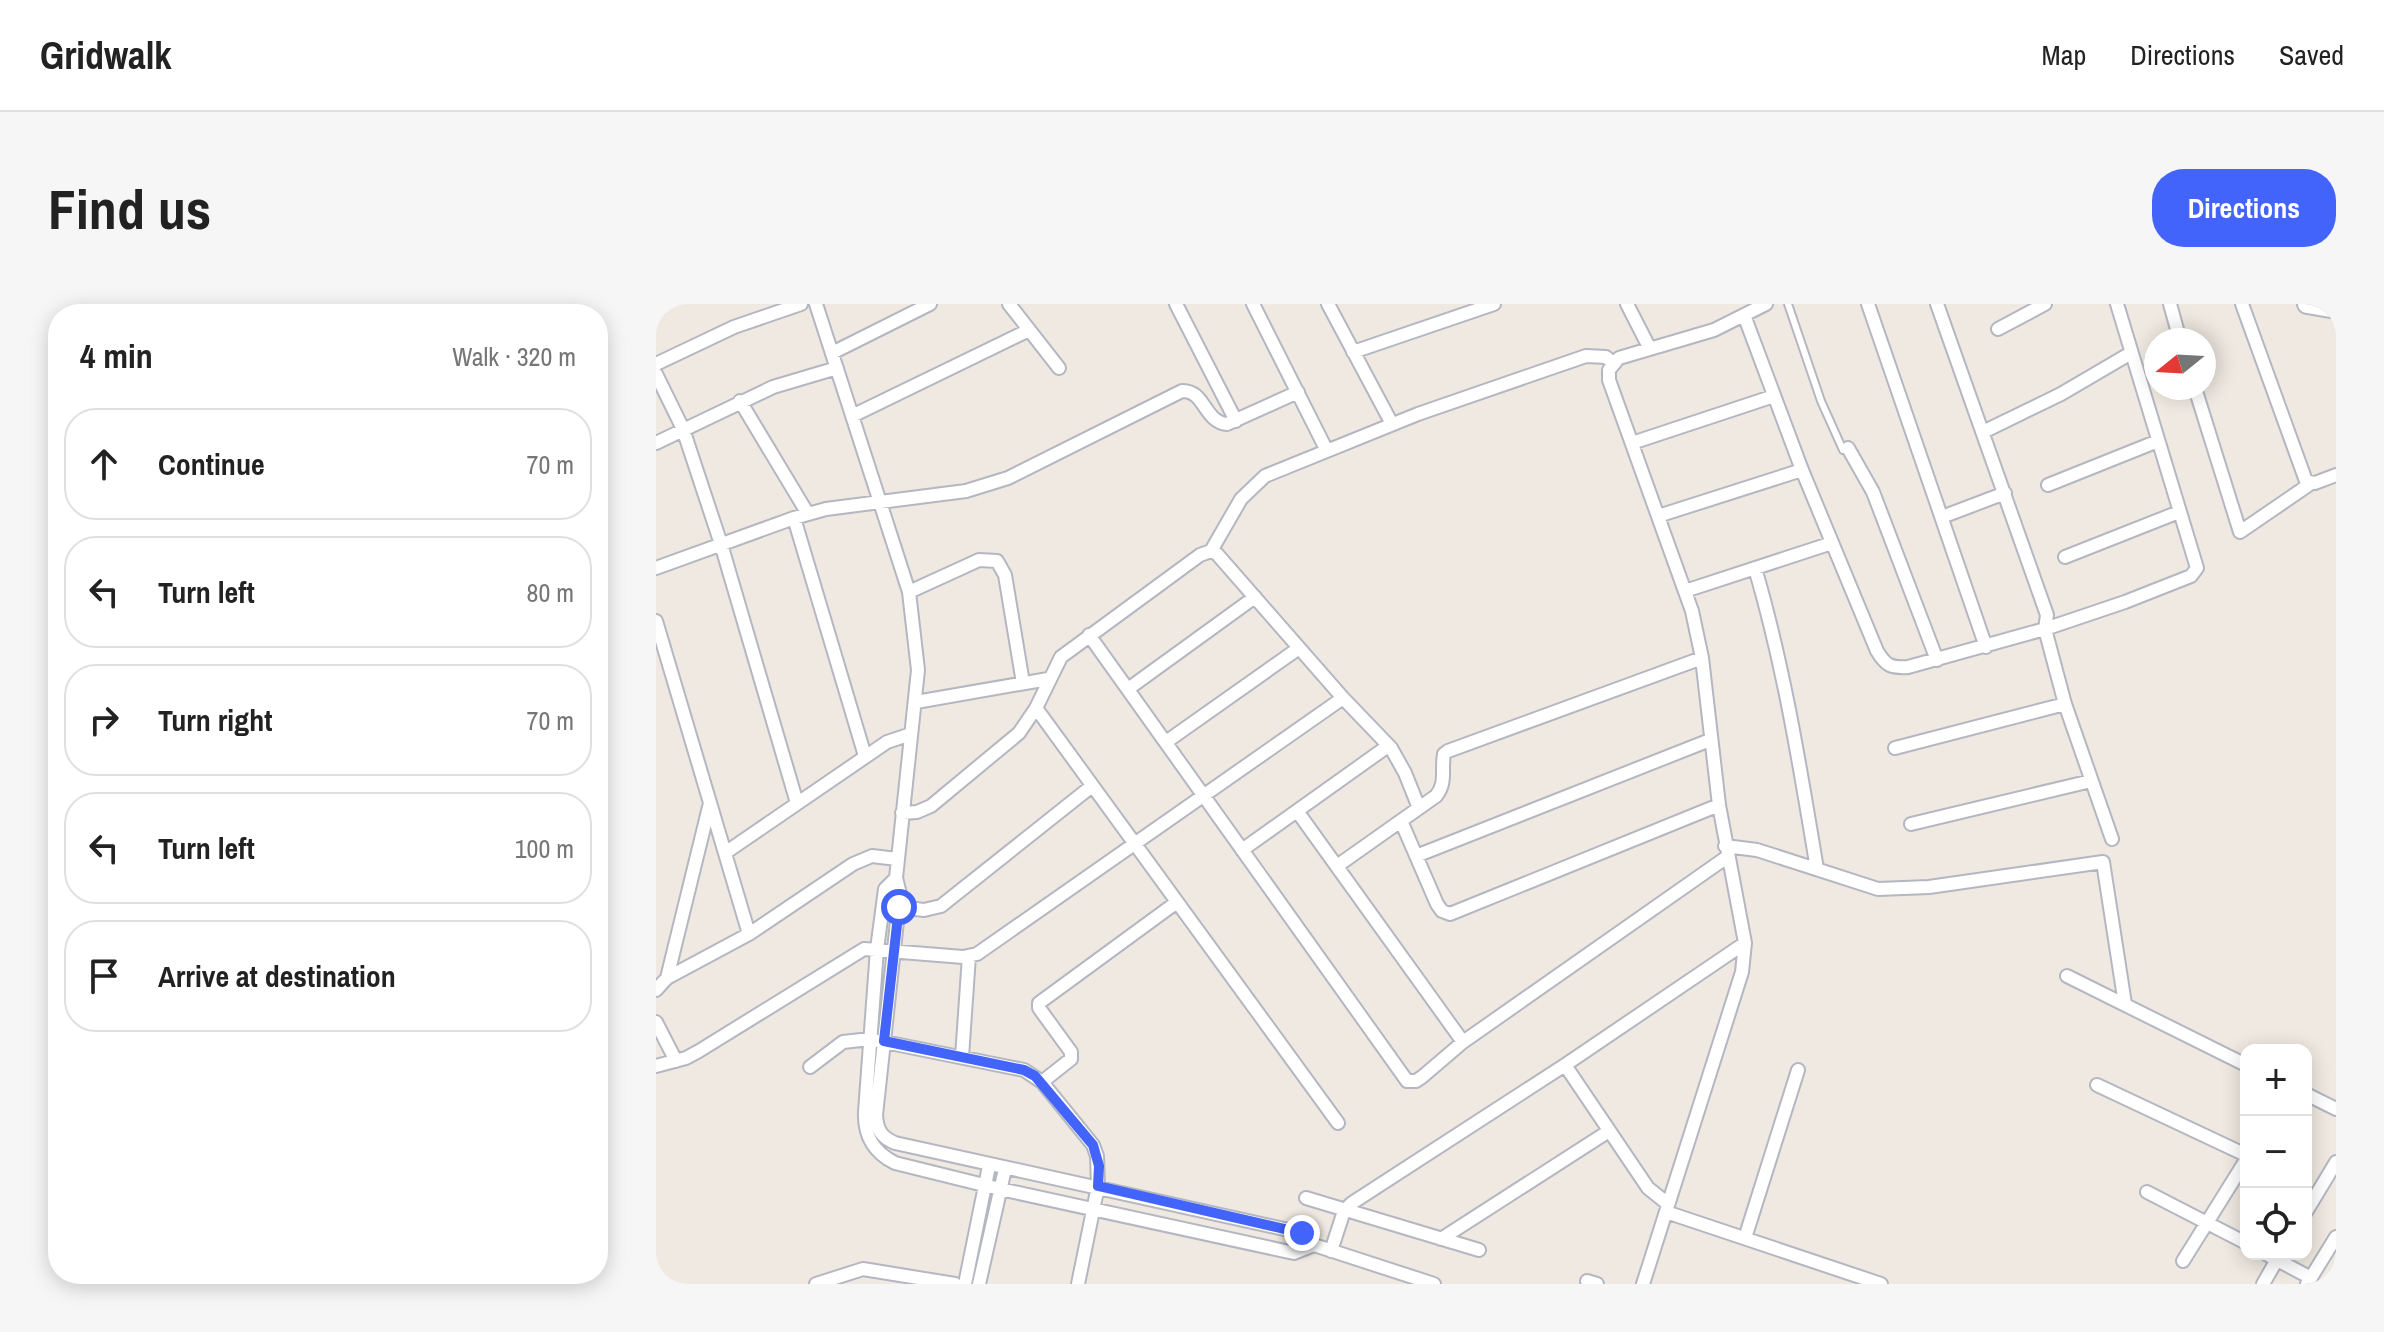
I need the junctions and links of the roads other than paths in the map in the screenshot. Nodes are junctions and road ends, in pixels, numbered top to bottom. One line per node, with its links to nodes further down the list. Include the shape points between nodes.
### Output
1 (801, 304): 29 (street, via 734,327)
2 (816, 304): 26 (street)
3 (930, 304): 26 (street)
4 (1009, 304): 23 (street)
5 (1176, 304): 38 (street)
6 (1253, 304): 33 (street)
7 (1328, 304): 25 (street)
8 (1494, 304): 25 (street)
9 (1627, 304): 24 (street)
10 (1766, 304): 20 (street)
11 (1788, 304): 46 (lane, via 1816,389)
12 (1868, 304): 56 (street)
13 (1937, 304): 41 (street)
14 (2045, 304): 22 (street)
15 (2117, 304): 27 (street)
16 (2170, 304): 21 (street)
17 (2242, 304): 49 (street)
18 (2307, 304): 19 (main road)
19 (2336, 309)
20 (1744, 315): 24 (street); 34 (street)
21 (2177, 328)
22 (1998, 329)
23 (1029, 330): 31 (street); 37 (street)
24 (1650, 349): 28 (street)
25 (1353, 352): 39 (street)
26 (832, 353): 30 (street)
27 (2131, 353): 41 (street); 42 (street)
28 (1613, 363): 39 (street, via 1606,357 1586,356); 44 (street, via 1609,380)
29 (656, 364)
30 (837, 368): 36 (street); 37 (street)
31 (1059, 368)
32 (656, 374): 40 (street)
33 (1298, 392): 38 (street); 45 (street)
34 (1774, 396): 44 (street); 47 (street)
35 (2199, 400): 49 (street, via 2240,532)
36 (740, 401): 40 (street); 54 (street)
37 (852, 416): 52 (street)
38 (1236, 421): 52 (street, via 1217,423 1197,396 1182,391 986,487)
39 (1392, 424): 45 (street)
40 (683, 429): 43 (street); 59 (street)
41 (1983, 432): 51 (street)
42 (2158, 441): 50 (street); 53 (street)
43 (656, 443)
44 (1632, 443): 55 (street)
45 (1326, 449): 60 (street, via 1251,487)
46 (1846, 449): 73 (street, via 1873,492)
47 (1802, 470): 55 (street); 58 (street)
48 (2336, 475): 49 (street)
49 (2310, 484)
50 (2048, 485)
51 (2005, 493): 56 (street); 68 (street, via 2044,604)
52 (880, 501): 54 (street); 65 (street)
53 (2179, 512): 61 (street); 68 (street, via 2195,573)
54 (808, 514): 57 (street)
55 (1658, 516): 64 (street)
56 (1942, 517): 70 (street)
57 (794, 518): 59 (street); 86 (street)
58 (1832, 543): 63 (street); 73 (street, via 1884,664 1908,667)
59 (721, 544): 62 (street); 91 (street)
60 (1211, 551): 66 (street); 69 (street)
61 (2065, 557)
62 (656, 568)
63 (1755, 568): 64 (street); 106 (street, via 1786,687)
64 (1685, 591): 72 (street)
65 (909, 592): 75 (street, via 979,560 997,561 1005,575); 78 (street, via 918,670)
66 (1255, 597): 71 (street); 76 (street)
67 (656, 621): 90 (street)
68 (2045, 629): 70 (street); 79 (street)
69 (1089, 635): 74 (street, via 1061,657); 76 (street)
70 (1986, 647): 73 (street)
71 (1299, 648): 77 (street); 83 (street)
72 (1702, 658): 82 (street); 93 (street, via 1448,751 1441,791)
73 (1937, 660)
74 (1048, 679): 75 (street); 80 (street)
75 (1023, 683): 78 (street)
76 (1128, 689): 83 (street)
77 (1343, 698): 84 (street); 89 (street)
78 (916, 702): 81 (street)
79 (2065, 704): 85 (street); 87 (street)
80 (1036, 708): 88 (street); 95 (street, via 1019,733 931,806)
81 (911, 734): 86 (street); 95 (street)
82 (1710, 740): 92 (street); 103 (street)
83 (1166, 742): 89 (street)
84 (1388, 746): 93 (street); 94 (street)
85 (1895, 748)
86 (865, 756): 91 (street)
87 (2091, 781): 97 (street); 98 (street)
88 (1092, 786): 99 (street); 109 (street, via 941,906)
89 (1204, 795): 99 (street); 100 (street)
90 (710, 803): 102 (street); 116 (street)
91 (797, 803): 102 (street)
92 (1719, 805): 101 (street); 103 (street, via 1450,914 1437,904)
93 (1419, 808): 96 (street)
94 (1297, 811): 100 (street); 105 (street)
95 (902, 813): 104 (street)
96 (1401, 821): 103 (street); 105 (street)
97 (1911, 824)
98 (2112, 839)
99 (1134, 844): 108 (street); 114 (street)
100 (1242, 850): 122 (street, via 1407,1081 1416,1081)
101 (1726, 851): 106 (street, via 1757,850); 111 (street); 122 (street)
102 (725, 853): 110 (street)
103 (1416, 856)
104 (897, 859): 107 (street); 110 (street, via 872,856 853,864)
105 (1337, 866): 122 (street)
106 (1817, 869): 118 (street, via 1887,889 2103,862)
107 (896, 878): 109 (street); 112 (street, via 885,889)
108 (1177, 902): 130 (street, via 1039,1003 1071,1052 1067,1065); 134 (street)
109 (899, 907): 113 (street)
110 (749, 934): 116 (street)
111 (1745, 943): 126 (street); 148 (street, via 1742,972)
112 (877, 949): 113 (street); 120 (street); 124 (street, via 864,949)
113 (894, 951): 114 (street); 121 (street)
114 (969, 956): 123 (street)
115 (2067, 976): 118 (street)
116 (667, 978): 117 (street)
117 (656, 990)
118 (2125, 1004): 125 (street)
119 (656, 1022): 124 (street)
120 (870, 1039): 121 (street); 128 (street, via 843,1042); 136 (street, via 865,1125)
121 (884, 1041): 123 (street); 136 (street)
122 (1463, 1042)
123 (962, 1057): 130 (street, via 1024,1070)
124 (676, 1061): 127 (street)
125 (2240, 1062)
126 (1565, 1065): 135 (street); 150 (street)
127 (656, 1066)
128 (810, 1067)
129 (1798, 1070): 153 (street)
130 (1042, 1082): 143 (street, via 1093,1145)
131 (2097, 1085): 137 (street)
132 (2312, 1097): 133 (street)
133 (2336, 1109)
134 (1338, 1123)
135 (1609, 1131): 148 (street); 154 (street)
136 (874, 1135): 139 (street); 142 (street, via 874,1149 895,1163)
137 (2240, 1155)
138 (2336, 1162): 147 (street)
139 (989, 1166): 141 (street); 142 (street)
140 (2240, 1168): 151 (street)
141 (1005, 1169): 143 (street); 144 (street)
142 (986, 1185): 144 (street); 165 (street)
143 (1098, 1186): 149 (street); 156 (street, via 1302,1233)
144 (1000, 1189): 149 (street); 166 (street)
145 (2147, 1192): 151 (street)
146 (1306, 1198): 150 (street)
147 (2312, 1202)
148 (1667, 1208): 153 (street); 169 (street)
149 (1093, 1209): 156 (street, via 1294,1253); 167 (street)
150 (1344, 1211): 154 (street); 158 (street)
151 (2207, 1223): 155 (street); 161 (street)
152 (2336, 1237): 162 (street)
153 (1745, 1238): 170 (street)
154 (1441, 1239): 157 (street)
155 (2240, 1240)
156 (1314, 1245): 158 (street)
157 (1479, 1250)
158 (1331, 1251): 168 (street)
159 (2273, 1260): 171 (street)
160 (2280, 1260): 162 (street)
161 (2183, 1261)
162 (2309, 1281)
163 (816, 1284): 164 (street, via 863,1269)
164 (955, 1284)
165 (965, 1284)
166 (979, 1284)
167 (1078, 1284)
168 (1434, 1284)
169 (1643, 1284)
170 (1881, 1284)
171 (2263, 1284)

